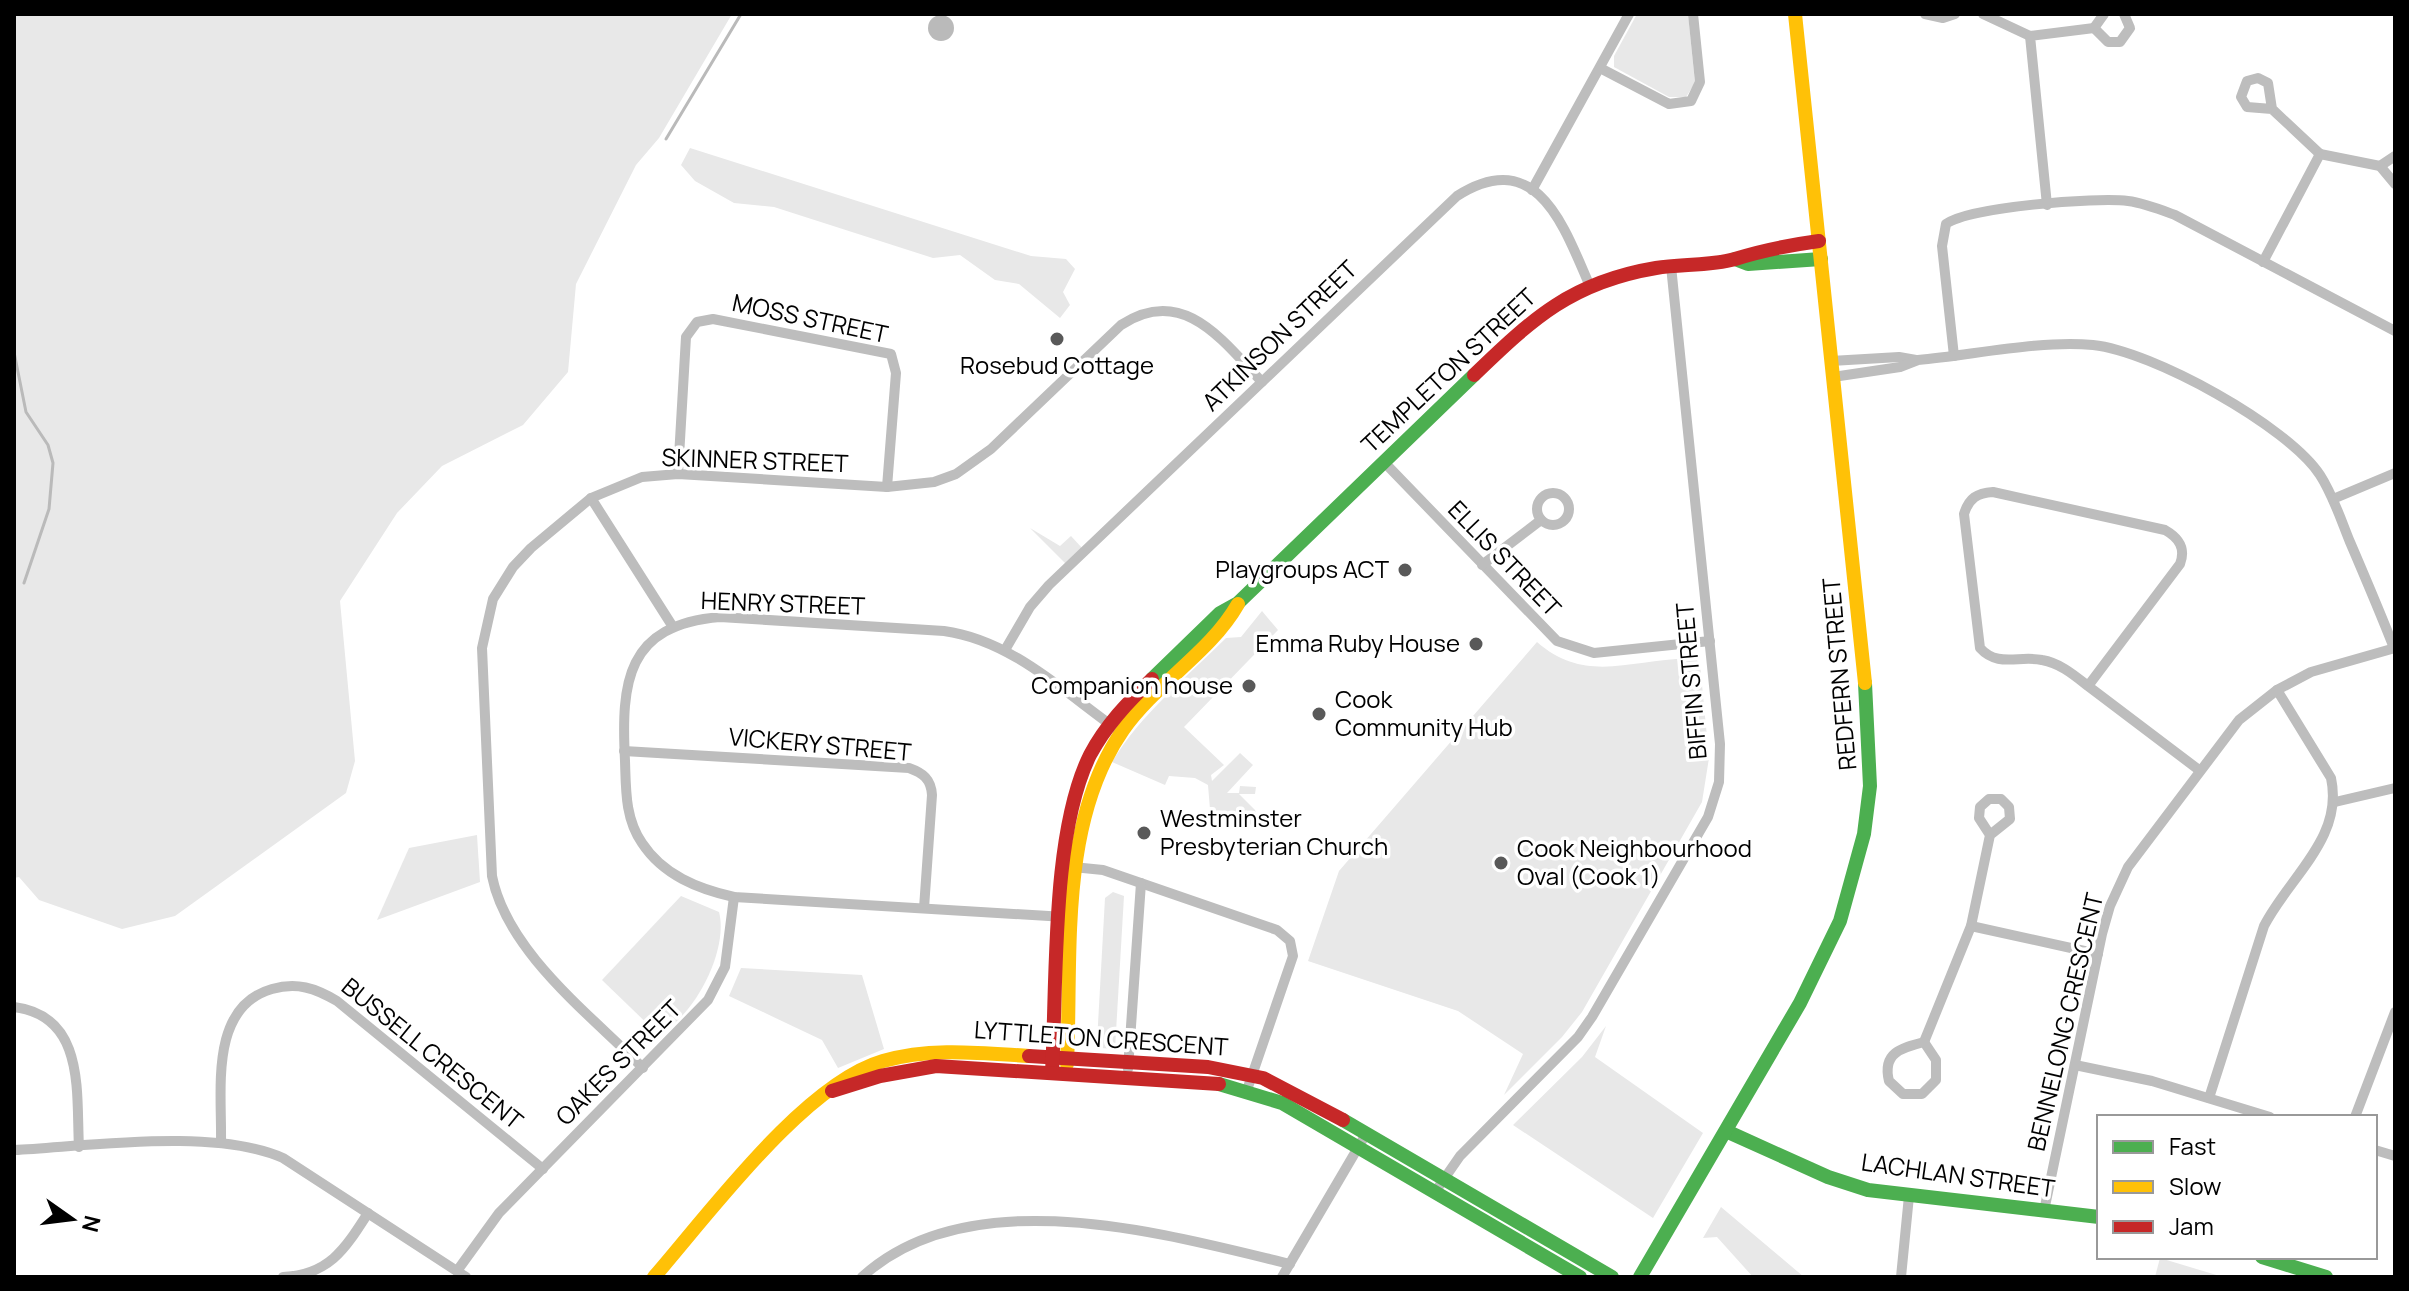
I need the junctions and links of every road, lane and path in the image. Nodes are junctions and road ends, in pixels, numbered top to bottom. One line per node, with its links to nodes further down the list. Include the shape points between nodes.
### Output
1 (1629, 14): 11 (street)
2 (1693, 14): 11 (street, via 1700,82 1691,101 1669,104)
3 (1795, 14): 19 (street, REDFERN STREET)
4 (1925, 14): 5 (street)
5 (1955, 14)
6 (1983, 14): 10 (street)
7 (2104, 14): 9 (street)
8 (2124, 14): 9 (street, via 2130,28 2120,42 2108,42)
9 (2094, 28): 10 (street)
10 (2030, 36): 18 (street)
11 (1600, 68): 17 (street)
12 (2272, 109): 13 (street)
13 (2320, 154): 15 (street); 22 (street)
14 (2395, 156): 15 (street)
15 (2380, 166): 16 (street)
16 (2395, 184)
17 (1532, 190): 24 (street, via 1560,217); 30 (street, ATKINSON STREET, via 1492,182 1457,196)
18 (2047, 205): 22 (street, via 2108,199 2153,206); 26 (street, via 1962,214 1946,224 1942,246)
19 (1819, 241): 20 (street, TEMPLETON STREET, via 1748,252); 21 (street, REDFERN STREET)
20 (1735, 259): 21 (street, TEMPLETON STREET, via 1748,264); 23 (street, TEMPLETON STREET)
21 (1821, 259): 28 (street, REDFERN STREET)
22 (2263, 262): 25 (street)
23 (1671, 266): 24 (street, TEMPLETON STREET); 40 (street, BIFFIN STREET)
24 (1589, 284): 31 (street, TEMPLETON STREET, via 1530,321)
25 (2395, 331)
26 (1954, 356): 27 (street); 36 (street, via 2085,344 2131,353 2280,432 2308,458)
27 (1918, 360): 28 (street); 29 (street)
28 (1831, 361): 29 (street, REDFERN STREET)
29 (1833, 377): 72 (street, REDFERN STREET, via 1870,733 1869,805 1839,930 1819,974)
30 (1262, 382): 34 (street, SKINNER STREET, via 1202,322 1168,311 1140,314 1121,325 975,463 934,482); 42 (street, ATKINSON STREET, via 1049,585)
31 (1383, 461): 38 (street, ELLIS STREET); 45 (street, TEMPLETON STREET, via 1238,603 1227,623)
32 (2395, 473): 36 (street)
33 (678, 474): 34 (street, SKINNER STREET); 34 (street, MOSS STREET, via 686,337 697,322 713,319 891,354 896,373); 35 (street, SKINNER STREET, via 642,477)
34 (887, 487)
35 (591, 498): 39 (street); 63 (street, SKINNER STREET, via 513,567 485,623 482,660 492,876 504,917 523,947)
36 (2333, 499): 41 (street)
37 (1541, 520): 38 (street)
38 (1482, 565): 40 (street, ELLIS STREET, via 1545,631 1571,648 1602,652)
39 (673, 627): 42 (street, HENRY STREET, via 720,617 944,631); 46 (street, HENRY STREET, via 642,653 628,677 622,704)
40 (1710, 641): 79 (street, BIFFIN STREET, via 1721,757 1713,806 1592,1017)
41 (2395, 648): 44 (street, BENNELONG CRESCENT, via 2336,663)
42 (1005, 650): 45 (street, HENRY STREET)
43 (2088, 686): 43 (street, via 2057,664 2028,658 1996,660 1980,648 1964,514 1976,495 1993,492 2165,530 2179,541 2180,564); 47 (street)
44 (2277, 690): 47 (street, BENNELONG CRESCENT, via 2239,720); 49 (street, via 2324,763)
45 (1115, 729): 51 (street, TEMPLETON STREET)
46 (624, 751): 53 (street, HENRY STREET, via 627,806 641,843 681,879); 54 (street, VICKERY STREET, via 920,772 932,795)
47 (2199, 770): 57 (street, BENNELONG CRESCENT, via 2128,867 2110,906)
48 (2395, 788): 49 (street)
49 (2335, 802): 69 (street, via 2326,835 2264,926)
50 (1990, 835): 56 (street)
51 (1071, 867): 52 (street, via 1103,870); 55 (street, TEMPLETON STREET)
52 (1141, 883): 64 (street); 66 (street, via 1277,930 1290,941 1293,956)
53 (734, 897): 54 (street, HENRY STREET); 63 (street, OAKES STREET, via 731,943 714,989 692,1020)
54 (924, 908): 55 (street, HENRY STREET)
55 (1068, 917): 61 (street, TEMPLETON STREET)
56 (1971, 926): 57 (street); 60 (street)
57 (2098, 954): 62 (street, BENNELONG CRESCENT)
58 (14, 1007): 75 (street, via 45,1018 69,1042)
59 (2395, 1012): 71 (street)
60 (1924, 1042): 60 (street, via 1936,1060 1936,1080 1922,1094 1903,1094 1889,1081 1888,1062 1898,1049)
61 (1060, 1057): 64 (street, LYTTLETON CRESCENT); 65 (street, TEMPLETON STREET); 68 (street, LYTTLETON CRESCENT, via 912,1054 855,1071)
62 (2075, 1065): 69 (street); 82 (street, BENNELONG CRESCENT)
63 (643, 1068): 78 (street, OAKES STREET)
64 (1128, 1069): 65 (street, LYTTLETON CRESCENT); 66 (street, LYTTLETON CRESCENT, via 1208,1067); 67 (street, LYTTLETON CRESCENT)
65 (1059, 1072): 68 (street, LYTTLETON CRESCENT, via 936,1066)
66 (1252, 1075): 67 (street); 73 (street, LYTTLETON CRESCENT)
67 (1247, 1090): 76 (street, LYTTLETON CRESCENT, via 1282,1103)
68 (832, 1091): 89 (street, LYTTLETON CRESCENT, via 786,1127)
69 (2209, 1098): 70 (street)
70 (2264, 1115)
71 (2356, 1115)
72 (1726, 1131): 81 (street, LACHLAN STREET, via 1854,1186); 94 (street, REDFERN STREET)
73 (1366, 1134): 76 (street); 79 (street, LYTTLETON CRESCENT)
74 (221, 1141): 75 (street); 78 (street, BUSSELL CRESCENT, via 223,1063 231,1023 257,994 301,986 337,1001); 83 (street, via 283,1158)
75 (79, 1147): 77 (street)
76 (1358, 1148): 80 (street, LYTTLETON CRESCENT); 86 (street)
77 (14, 1150)
78 (543, 1169): 87 (street, OAKES STREET, via 486,1227)
79 (1443, 1178): 80 (street, BIFFIN STREET); 93 (street, LYTTLETON CRESCENT)
80 (1435, 1192): 92 (street, LYTTLETON CRESCENT)
81 (1909, 1196): 82 (street, LACHLAN STREET); 95 (street)
82 (2044, 1211): 84 (street, LACHLAN STREET)
83 (368, 1213): 87 (street); 88 (street, via 332,1263)
84 (2097, 1217)
85 (2268, 1259): 96 (street)
86 (1290, 1264): 90 (street, via 1141,1230 1010,1223 978,1225 919,1241); 91 (street)
87 (462, 1274)
88 (283, 1277)
89 (654, 1277)
90 (862, 1277)
91 (1282, 1277)
92 (1580, 1277)
93 (1612, 1277)
94 (1640, 1277)
95 (1901, 1277)
96 (2326, 1277)

